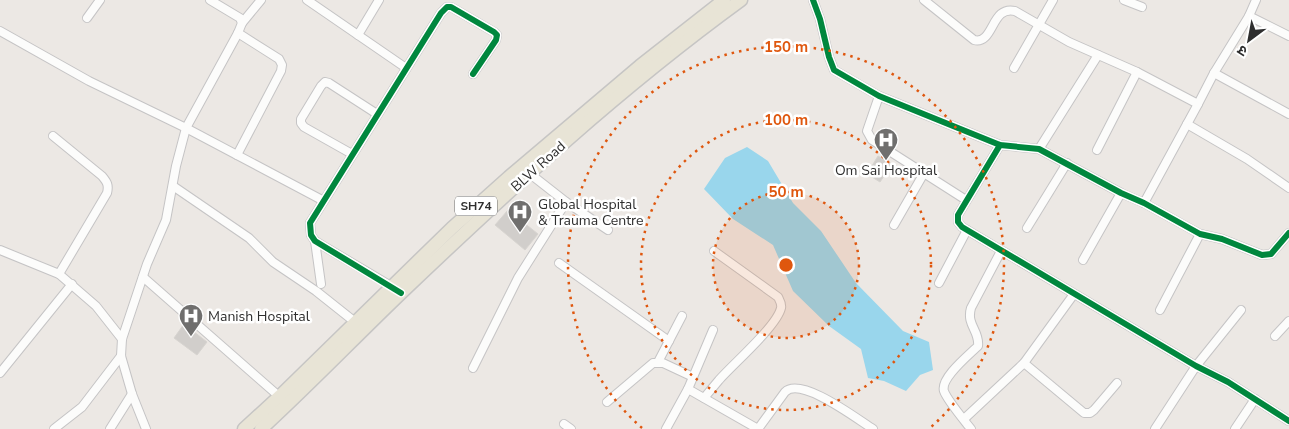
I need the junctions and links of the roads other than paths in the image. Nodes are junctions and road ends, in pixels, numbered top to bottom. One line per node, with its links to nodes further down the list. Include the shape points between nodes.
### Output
1 (100, 0): 15 (street)
2 (210, 0): 16 (street)
3 (261, 0): 16 (street)
4 (307, 0): 20 (street)
5 (379, 0): 20 (street)
6 (724, 0): 67 (main road, SH74, via 509,177 452,228)
7 (741, 0): 41 (main road, BLW Road / SH74, via 629,86)
8 (813, 0): 28 (street, via 834,70)
9 (924, 0): 17 (street, via 978,41 984,38 1002,12 1009,10)
10 (1054, 0): 17 (street)
11 (1124, 0): 13 (street)
12 (1256, 0): 14 (street)
13 (1142, 7)
14 (1249, 16): 21 (street); 26 (street)
15 (87, 18)
16 (242, 22): 19 (street)
17 (1038, 25): 22 (street); 24 (street)
18 (0, 31): 33 (street, via 89,81)
19 (238, 33): 33 (street); 38 (street, via 279,59 282,65)
20 (358, 35): 23 (street)
21 (1289, 36)
22 (1098, 55): 25 (street); 36 (street)
23 (406, 68): 27 (street, via 441,13 451,7 497,35); 30 (street)
24 (1014, 68)
25 (1137, 72): 29 (street); 37 (street)
26 (1214, 73): 29 (street); 31 (street)
27 (473, 74)
28 (879, 96): 35 (street); 42 (street, via 867,131 869,136)
29 (1198, 104): 32 (street)
30 (377, 114): 39 (street); 39 (street, via 329,83 321,86 301,123)
31 (1289, 114)
32 (1187, 124): 44 (street); 49 (street)
33 (186, 128): 38 (street); 43 (street)
34 (53, 136): 62 (street, via 102,176 109,189)
35 (1000, 145): 36 (street); 47 (street)
36 (1039, 149): 40 (street)
37 (1097, 150)
38 (236, 154): 46 (street)
39 (352, 154): 46 (street)
40 (1067, 163): 45 (street); 51 (street)
41 (529, 173): 48 (street); 67 (main road, BLW Road / SH74)
42 (924, 174): 47 (street); 50 (street)
43 (172, 186): 63 (street, via 166,220); 73 (street, via 250,238 273,262)
44 (1289, 188)
45 (1121, 194): 49 (street); 60 (street)
46 (322, 200): 56 (street, via 310,223 310,235)
47 (966, 200): 53 (street, via 958,222)
48 (566, 202): 52 (street); 82 (street, via 518,278)
49 (1144, 203): 54 (street)
50 (894, 225)
51 (1027, 228)
52 (608, 230)
53 (968, 230): 59 (street); 64 (street)
54 (1200, 234): 55 (street, via 1222,238 1262,255 1271,254); 69 (street)
55 (1288, 236)
56 (315, 240): 66 (street); 67 (street)
57 (0, 250): 62 (street)
58 (714, 251): 88 (street, via 778,297 781,303 778,316)
59 (1001, 251): 68 (street); 92 (street, via 969,316 978,346 943,385 944,393)
60 (1083, 260)
61 (559, 263): 77 (street)
62 (59, 274): 65 (street)
63 (143, 277): 76 (street); 90 (street)
64 (939, 283)
65 (72, 284): 76 (street, via 96,306); 83 (street)
66 (321, 284)
67 (397, 290): 73 (main road, SH74); 90 (main road, BLW Road / SH74)
68 (1074, 294): 80 (street); 81 (street)
69 (1160, 310)
70 (1241, 310): 81 (street)
71 (682, 316): 77 (street)
72 (1289, 321): 75 (street)
73 (355, 322): 90 (main road, SH74)
74 (714, 330): 84 (street)
75 (1275, 336)
76 (122, 339): 78 (street)
77 (669, 341): 79 (street)
78 (121, 356): 87 (street); 95 (street, via 82,406)
79 (658, 362): 84 (street); 91 (street)
80 (1024, 364): 85 (street, via 1084,412 1094,410); 92 (street)
81 (1196, 366): 89 (street); 105 (street)
82 (473, 368)
83 (0, 374)
84 (693, 377): 86 (street)
85 (1117, 383)
86 (688, 389): 88 (street); 101 (street)
87 (132, 394): 96 (street); 97 (street)
88 (704, 398): 102 (street)
89 (1256, 399): 93 (street); 106 (street)
90 (284, 400): 98 (main road, SH74); 99 (main road, BLW Road / SH74)
91 (607, 402)
92 (964, 419): 104 (street)
93 (1289, 421)
94 (564, 424): 100 (street)
95 (54, 429)
96 (110, 429)
97 (146, 429)
98 (244, 429)
99 (261, 429)
100 (571, 429)
101 (666, 429)
102 (758, 429): 103 (street, via 785,392 793,388 834,403)
103 (872, 429)
104 (971, 429)
105 (1155, 429)
106 (1235, 429)

